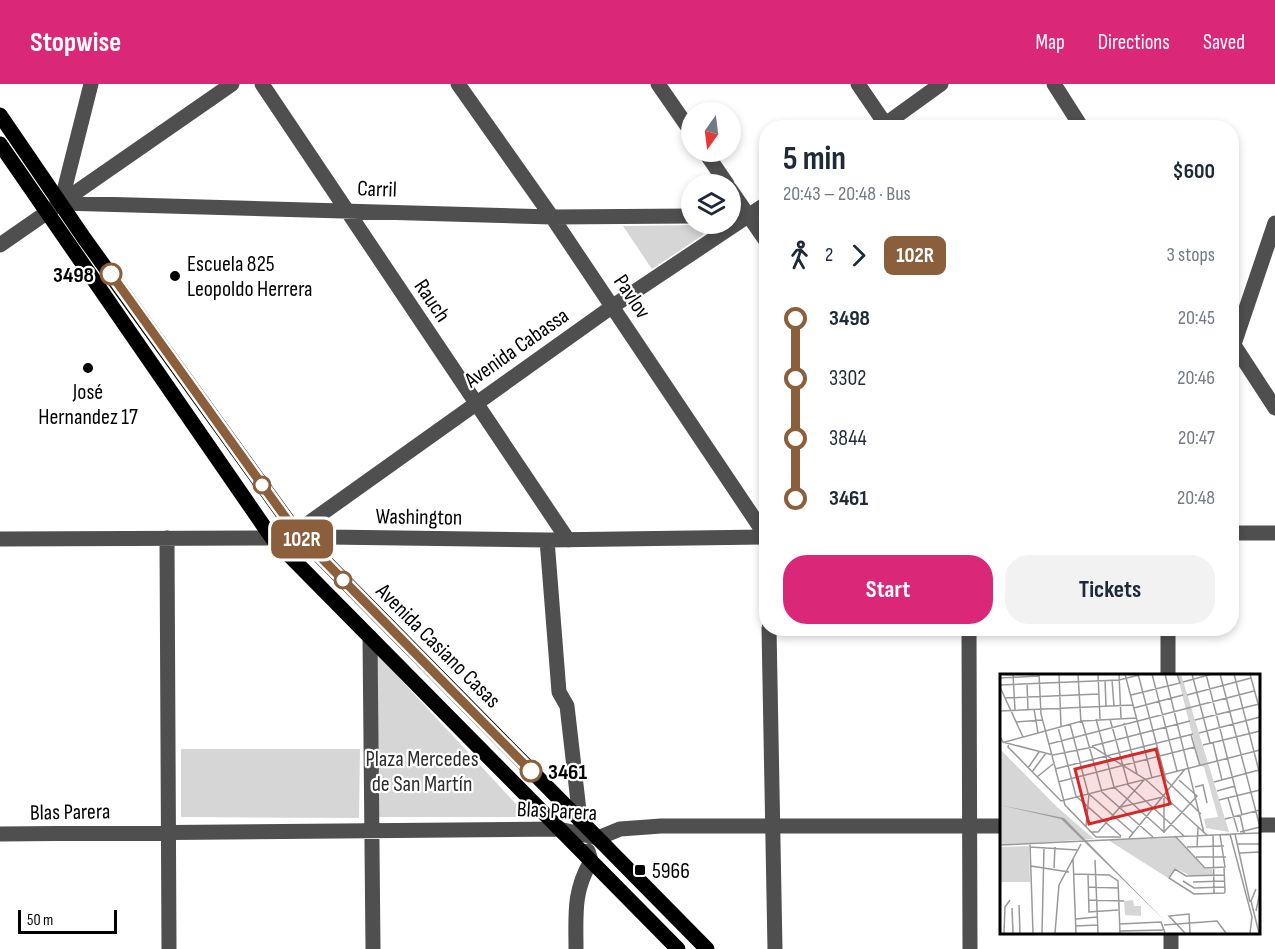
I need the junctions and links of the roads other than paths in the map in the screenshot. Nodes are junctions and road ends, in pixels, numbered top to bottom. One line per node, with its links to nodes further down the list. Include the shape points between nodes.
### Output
1 (91, 84): 15 (street)
2 (232, 84): 15 (street)
3 (262, 84): 17 (street, Rauch)
4 (458, 84): 22 (street, Pavlov)
5 (658, 84): 10 (street)
6 (858, 84): 11 (street)
7 (941, 84): 12 (street)
8 (1054, 84): 13 (street)
9 (0, 115): 15 (main road, Avenida Casiano Casas)
10 (681, 117)
11 (880, 120)
12 (892, 120)
13 (1077, 120)
14 (0, 144): 19 (main road, Avenida Casiano Casas)
15 (61, 203): 17 (street, Carril); 19 (street); 33 (main road, Avenida Casiano Casas)
16 (741, 204): 21 (street)
17 (345, 209): 22 (street, Carril); 30 (street, Rauch)
18 (759, 209): 21 (street, Avenida Cabassa)
19 (47, 212): 26 (street); 37 (main road, Avenida Casiano Casas)
20 (741, 215): 21 (street)
21 (749, 215): 25 (street); 27 (street, Avenida Cabassa)
22 (552, 216): 23 (street, Carril); 27 (street, Pavlov)
23 (681, 216)
24 (1275, 223): 28 (street)
25 (759, 230)
26 (0, 245)
27 (613, 306): 30 (street, Avenida Cabassa); 32 (street, Pavlov)
28 (1239, 326)
29 (1239, 356): 31 (street)
30 (476, 404): 33 (street, Avenida Cabassa); 41 (street, Rauch)
31 (1275, 408)
32 (759, 525)
33 (296, 532): 37 (street, Washington); 40 (street, Washington, via 327,537); 47 (main road, Avenida Casiano Casas)
34 (1275, 533): 35 (street)
35 (1239, 534)
36 (759, 536): 41 (street, Washington)
37 (272, 537): 39 (street, Washington); 45 (main road, Avenida Casiano Casas)
38 (0, 538): 39 (street, Washington)
39 (167, 538): 53 (street)
40 (547, 540): 41 (street, Washington); 47 (street, via 559,692 567,706 579,796)
41 (568, 540)
42 (769, 636): 50 (street)
43 (969, 636): 48 (street)
44 (1168, 636): 46 (street)
45 (370, 637): 51 (main road, Avenida Casiano Casas); 52 (street)
46 (1168, 674)
47 (578, 818): 55 (main road, Avenida Casiano Casas)
48 (969, 826): 49 (street, Blas Parera); 50 (street, Blas Parera); 63 (street)
49 (1000, 826)
50 (773, 828): 55 (street, Blas Parera, via 661,826); 62 (street)
51 (559, 829): 52 (street, Blas Parera); 55 (street, Blas Parera); 56 (main road, Avenida Casiano Casas)
52 (371, 830): 53 (street, Blas Parera); 58 (street)
53 (169, 832): 54 (street, Blas Parera); 57 (street)
54 (0, 834)
55 (590, 836): 56 (street); 61 (main road, Avenida Casiano Casas)
56 (591, 861): 59 (street, via 576,896); 60 (main road, Avenida Casiano Casas)
57 (169, 949)
58 (373, 949)
59 (576, 949)
60 (678, 949)
61 (707, 949)
62 (776, 949)
63 (970, 949)

